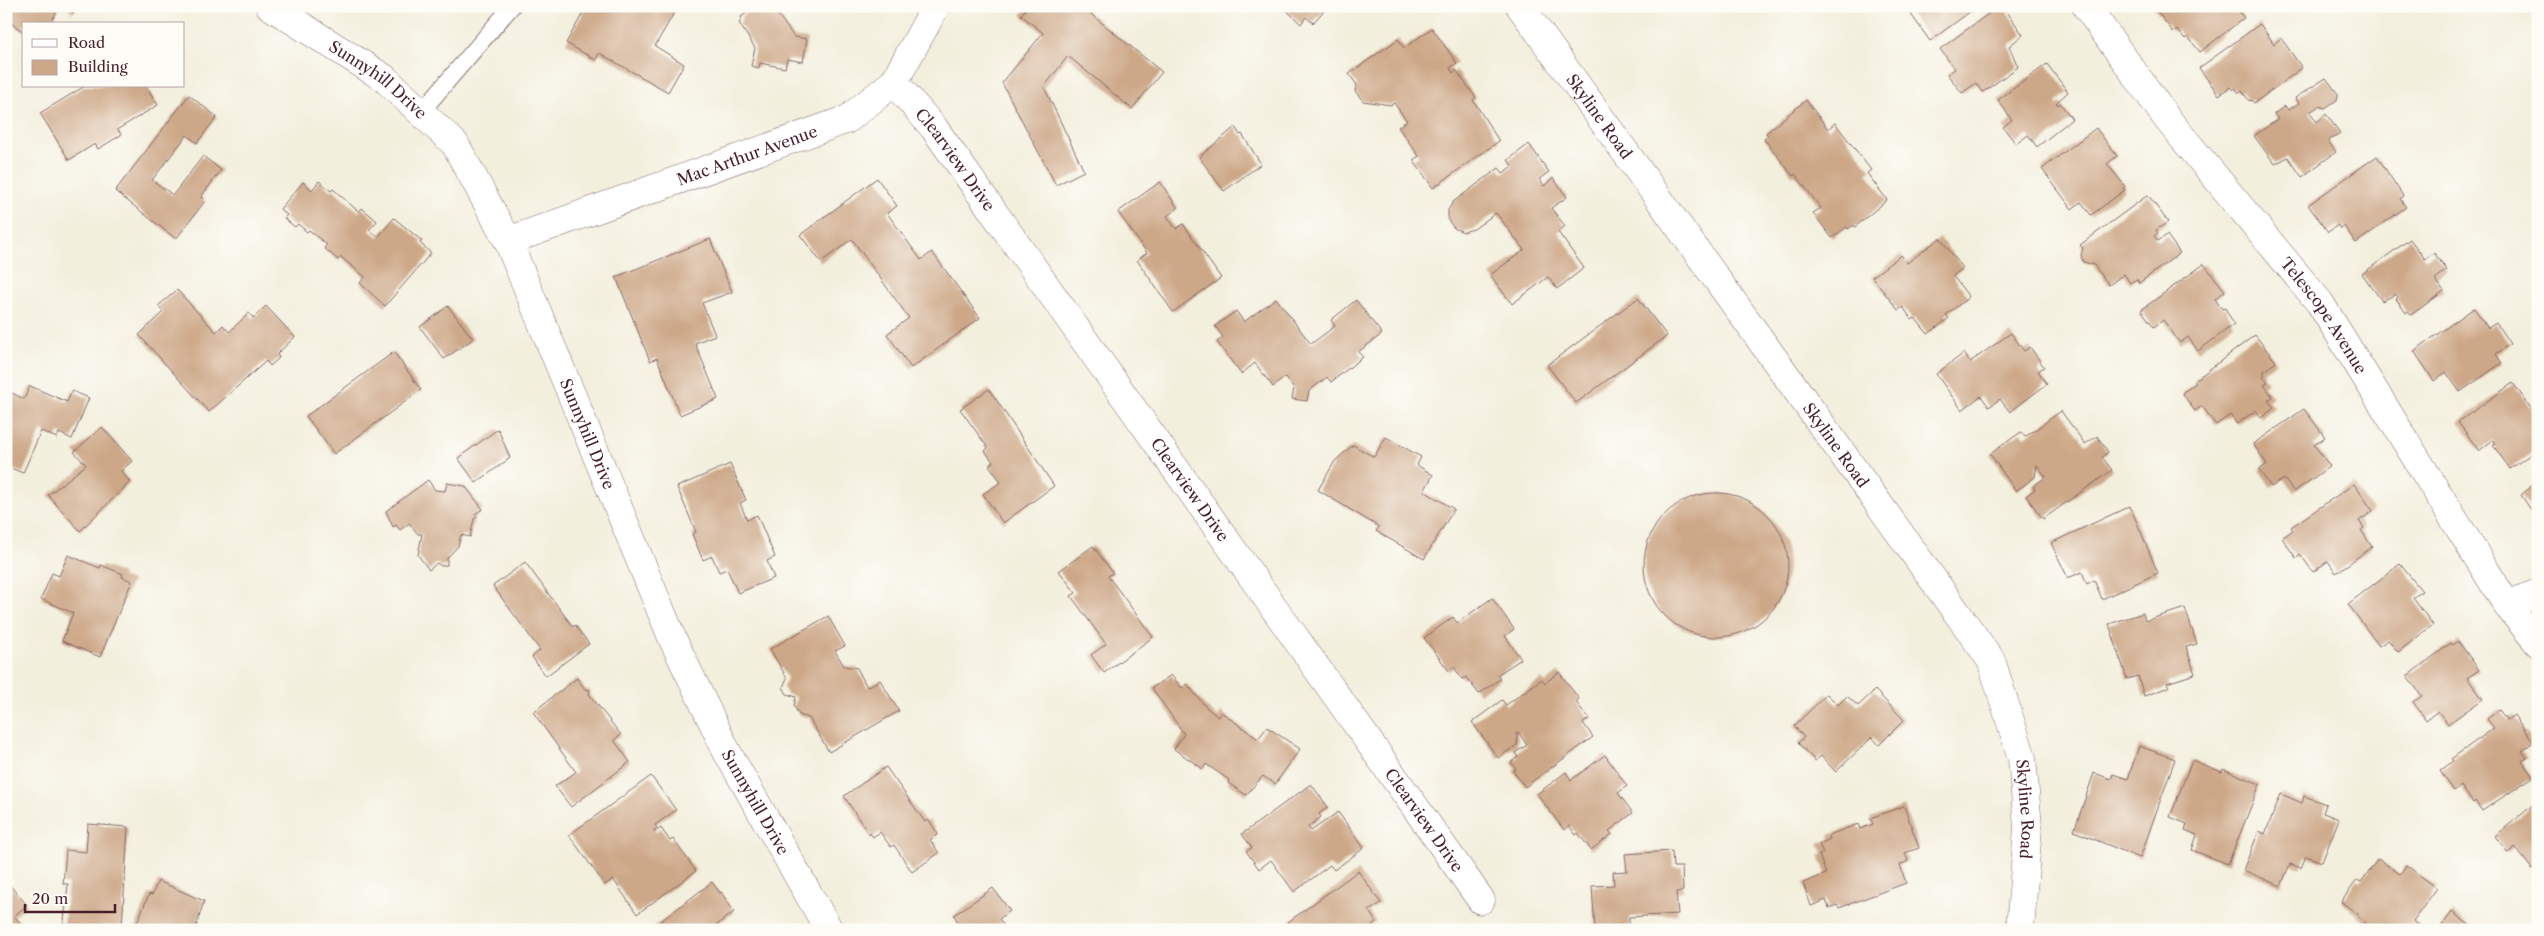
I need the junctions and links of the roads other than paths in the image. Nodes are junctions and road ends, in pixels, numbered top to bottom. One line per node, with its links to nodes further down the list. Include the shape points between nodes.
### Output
1 (270, 6): 7 (street, Sunnyhill Drive, via 384,78)
2 (512, 6): 7 (lane)
3 (936, 6): 6 (street, Mac Arthur Avenue)
4 (1520, 6): 14 (street, Skyline Road, via 1991,660 2022,758 2028,827)
5 (2086, 6): 10 (street, Telescope Avenue, via 2168,120 2320,302)
6 (894, 82): 8 (street, Mac Arthur Avenue, via 848,119); 12 (street, Clearview Drive, via 934,128)
7 (421, 112): 8 (street, Sunnyhill Drive, via 455,144)
8 (508, 241): 13 (street, Sunnyhill Drive, via 673,640 727,752)
9 (2538, 593): 10 (street)
10 (2507, 605): 11 (street, Telescope Avenue)
11 (2538, 643)
12 (1481, 900)
13 (828, 930)
14 (2020, 930)

